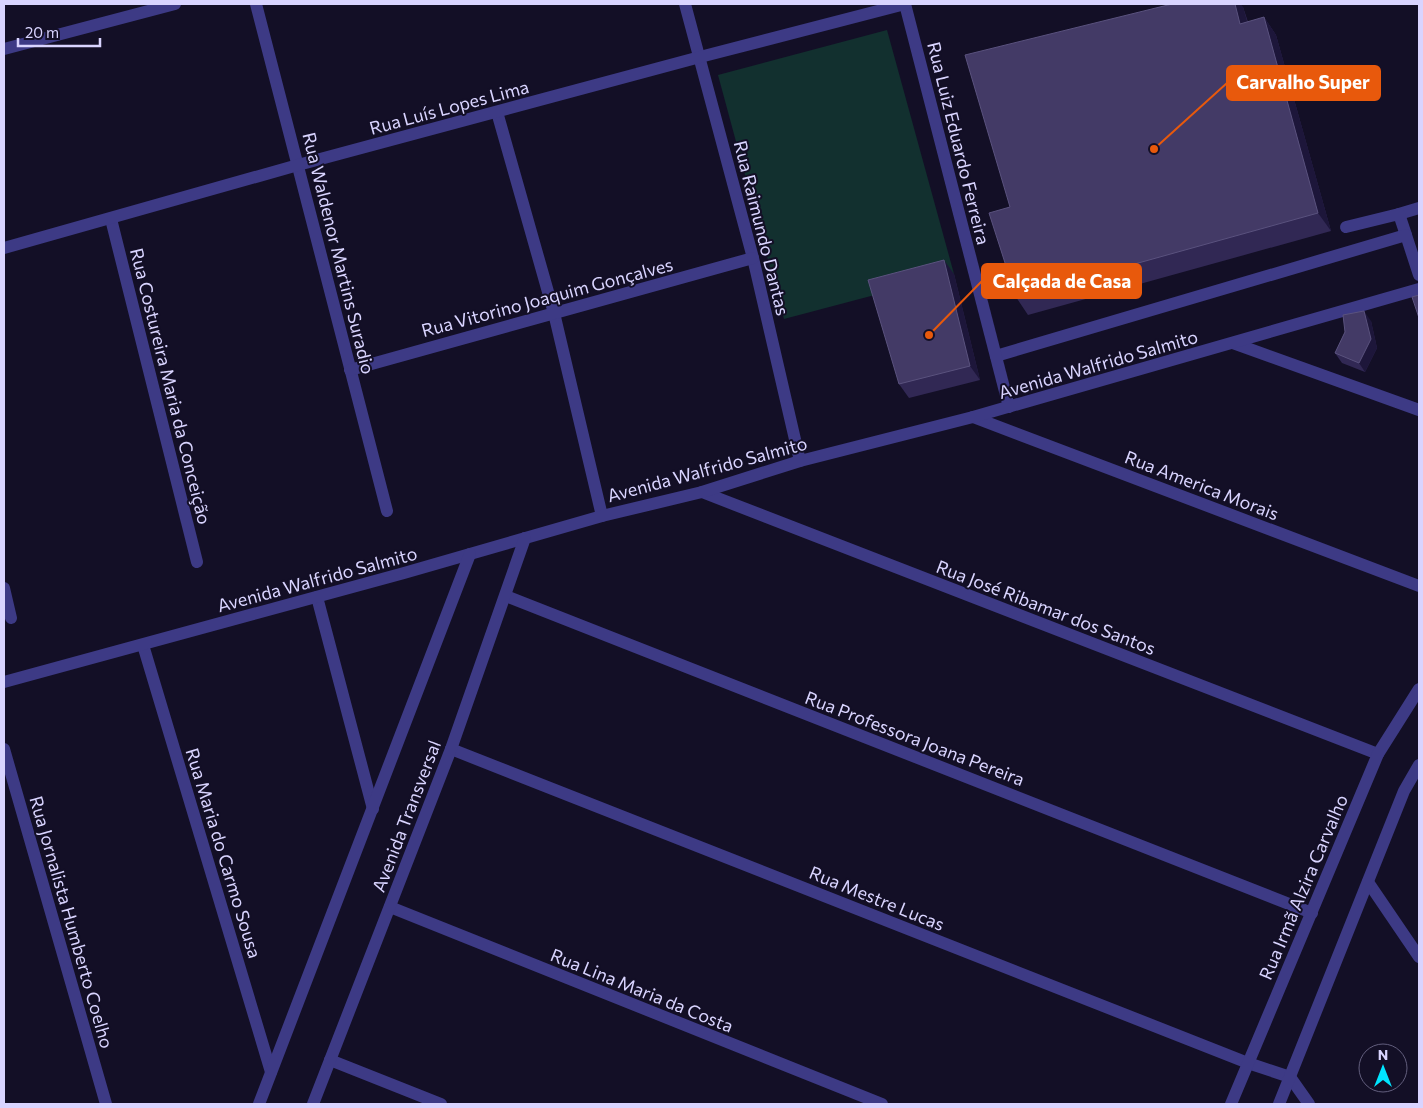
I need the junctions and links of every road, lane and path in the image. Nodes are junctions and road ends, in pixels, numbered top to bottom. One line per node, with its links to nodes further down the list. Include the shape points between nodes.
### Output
1 (175, 4): 5 (street)
2 (256, 4): 8 (street, Rua Waldenor Martins Suradio)
3 (685, 4): 6 (street, Rua Raimundo Dantas)
4 (905, 4): 6 (street, Rua Luís Lopes Lima); 20 (street, Rua Luiz Eduardo Ferreira)
5 (4, 49)
6 (700, 57): 7 (street, Rua Luís Lopes Lima); 15 (street, Rua Raimundo Dantas)
7 (498, 112): 8 (street, Rua Luís Lopes Lima); 18 (street)
8 (298, 165): 11 (street, Rua Luís Lopes Lima); 21 (street, Rua Waldenor Martins Suradio)
9 (1419, 208): 10 (street)
10 (1399, 214): 12 (street); 13 (street)
11 (111, 219): 14 (street, Rua Luís Lopes Lima); 31 (street, Rua Costureira Maria da Conceição)
12 (1346, 227)
13 (1406, 235): 16 (street); 20 (street)
14 (4, 248)
15 (753, 258): 18 (street, Rua Vitorino Joaquim Gonçalves); 25 (street, Rua Raimundo Dantas)
16 (1419, 275)
17 (1419, 290): 19 (street, Avenida Walfrido Salmito)
18 (554, 313): 21 (street, Rua Vitorino Joaquim Gonçalves); 28 (street)
19 (1233, 343): 22 (street, Avenida Walfrido Salmito); 23 (street)
20 (996, 356): 22 (street, Rua Luiz Eduardo Ferreira)
21 (350, 370): 27 (street, Rua Waldenor Martins Suradio)
22 (1009, 407): 24 (street, Avenida Walfrido Salmito)
23 (1419, 410)
24 (973, 417): 25 (street, Avenida Walfrido Salmito); 32 (street, Rua America Morais)
25 (800, 461): 26 (street, Avenida Walfrido Salmito)
26 (702, 492): 28 (street, Avenida Walfrido Salmito); 42 (street, Rua José Ribamar dos Santos)
27 (387, 512)
28 (602, 516): 29 (street, Avenida Walfrido Salmito)
29 (525, 538): 30 (street, Avenida Walfrido Salmito); 34 (street, Avenida Transversal)
30 (470, 554): 35 (street, Avenida Walfrido Salmito); 44 (street, Avenida Transversal)
31 (197, 562)
32 (1419, 586)
33 (4, 588): 36 (street)
34 (506, 596): 41 (street, Avenida Transversal); 47 (street, Rua Professora Joana Pereira)
35 (317, 597): 37 (street, Avenida Walfrido Salmito); 44 (street)
36 (11, 618)
37 (143, 645): 38 (street, Avenida Walfrido Salmito); 51 (street, Rua Maria do Carmo Sousa)
38 (4, 682)
39 (1419, 689): 42 (street, Rua Irmã Alzira Carvalho)
40 (4, 749): 53 (street, Rua Jornalista Humberto Coelho)
41 (451, 749): 46 (street, Avenida Transversal); 50 (street, Rua Mestre Lucas)
42 (1378, 754): 47 (street, Rua Irmã Alzira Carvalho)
43 (1419, 765): 45 (street, via 1404,792)
44 (373, 809): 51 (street, Avenida Transversal)
45 (1368, 882): 48 (street); 52 (street)
46 (390, 907): 49 (street, Avenida Transversal); 57 (street, Rua Lina Maria da Costa)
47 (1312, 913): 50 (street, Rua Irmã Alzira Carvalho)
48 (1419, 958)
49 (330, 1060): 55 (street, Avenida Transversal); 56 (street)
50 (1248, 1063): 52 (street, Rua Mestre Lucas); 58 (street, Rua Irmã Alzira Carvalho)
51 (271, 1072): 54 (street, Avenida Transversal)
52 (1290, 1077): 59 (street); 60 (street)
53 (106, 1104)
54 (259, 1104)
55 (313, 1104)
56 (441, 1104)
57 (882, 1104)
58 (1231, 1104)
59 (1279, 1104)
60 (1310, 1104)

